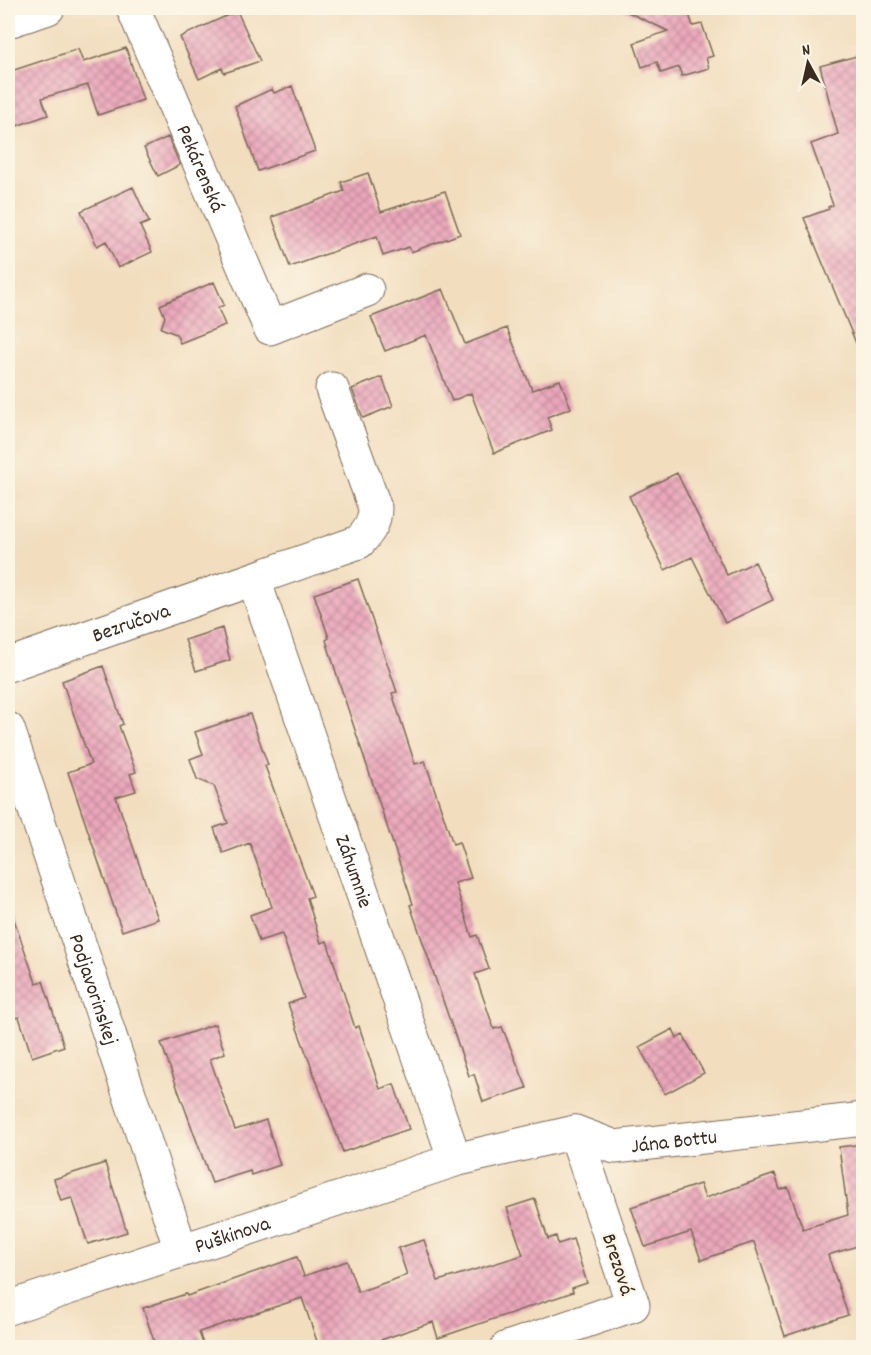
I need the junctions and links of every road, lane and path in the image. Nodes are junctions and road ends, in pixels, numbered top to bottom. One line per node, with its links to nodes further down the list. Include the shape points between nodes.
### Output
1 (48, 8): 3 (street)
2 (133, 8): 4 (street, Pekárenská, via 270,328)
3 (8, 21)
4 (367, 290)
5 (332, 389): 6 (street, Bezručova, via 375,508 375,518 359,542)
6 (254, 580): 7 (street, Bezručova); 11 (street, Záhumnie)
7 (8, 665)
8 (8, 729): 12 (street, Podjavorinskej)
9 (864, 1119): 10 (street, Jána Bottu, via 615,1148)
10 (575, 1132): 11 (street); 14 (street, Brezová, via 633,1305)
11 (455, 1160): 12 (street, Puškinova)
12 (181, 1250): 13 (street, Puškinova)
13 (8, 1308)
14 (507, 1347)

